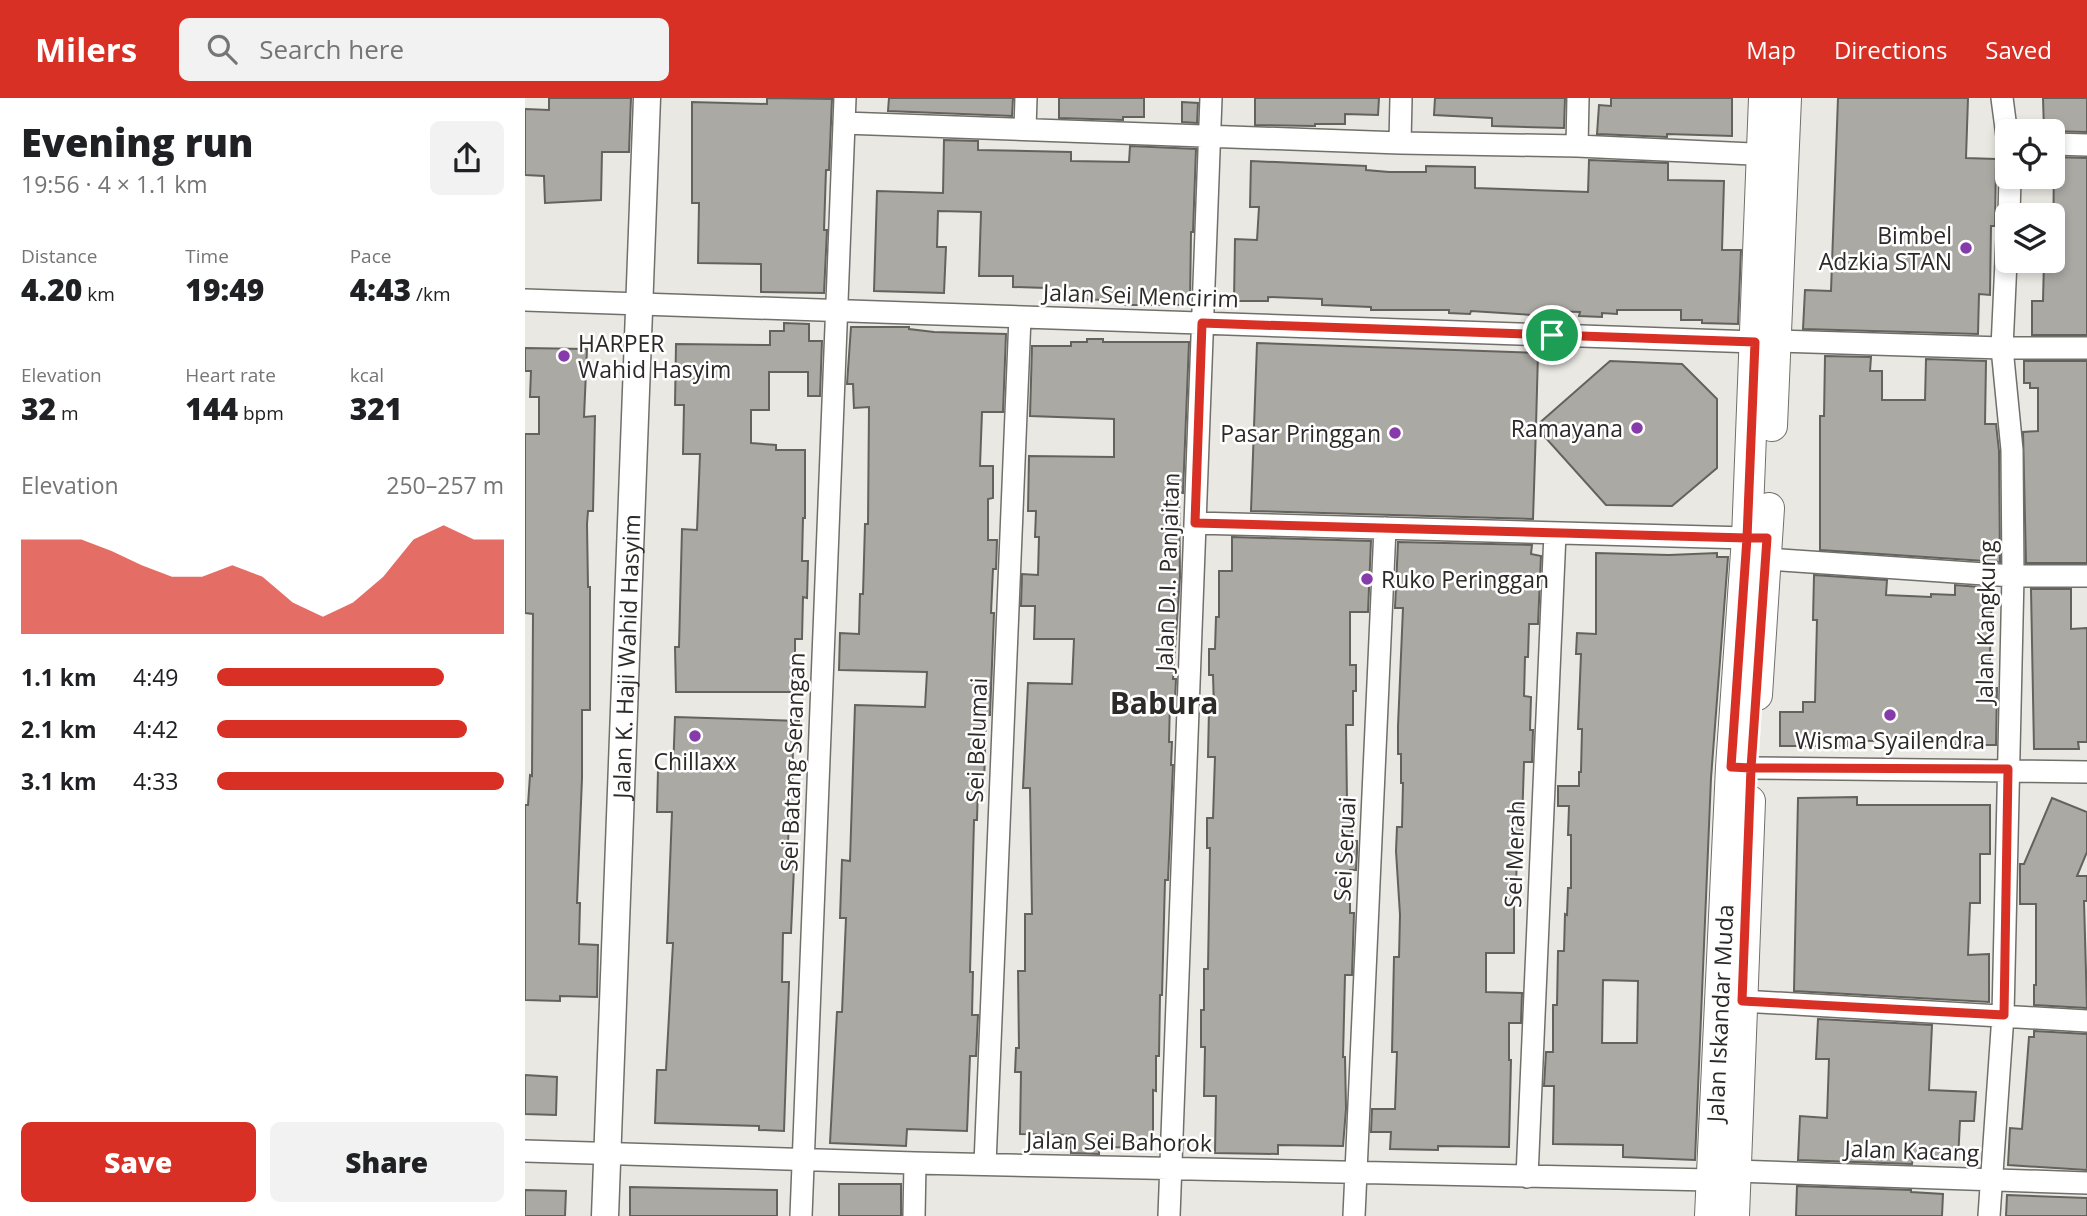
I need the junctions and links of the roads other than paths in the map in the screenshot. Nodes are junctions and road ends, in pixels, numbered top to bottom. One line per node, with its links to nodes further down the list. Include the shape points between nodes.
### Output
1 (647, 98): 21 (street, Jalan K. Haji Wahid Hasyim)
2 (845, 98): 11 (street, Sei Batang Serangan)
3 (1026, 98): 12 (street)
4 (1211, 98): 13 (street, Jalan D.I. Panjaitan)
5 (1401, 98): 14 (street)
6 (1579, 98): 17 (street)
7 (1765, 98): 18 (main road, Jalan Iskandar Muda)
8 (1786, 98): 18 (main road, Jalan Iskandar Muda)
9 (2002, 98): 10 (street)
10 (2005, 119)
11 (844, 123): 12 (street); 22 (street, Sei Batang Serangan)
12 (1025, 129): 13 (street)
13 (1209, 136): 14 (street); 24 (street, Jalan D.I. Panjaitan)
14 (1400, 143): 17 (street)
15 (2065, 144): 16 (street)
16 (2087, 145)
17 (1577, 146): 18 (street)
18 (1773, 155): 25 (main road, Jalan Iskandar Muda)
19 (2005, 273): 26 (street, Jalan Kangkung)
20 (525, 299): 21 (street, Jalan Sei Mencirim)
21 (638, 303): 22 (street, Jalan Sei Mencirim); 41 (street, Jalan K. Haji Wahid Hasyim)
22 (836, 310): 23 (street, Jalan Sei Mencirim); 42 (street, Sei Batang Serangan)
23 (1020, 317): 24 (street, Jalan Sei Mencirim); 44 (street, Sei Belumai)
24 (1202, 323): 25 (street, Jalan Sei Mencirim); 28 (street, Jalan D.I. Panjaitan)
25 (1766, 342): 26 (street, Jalan Sei Mencirim); 31 (main road, Jalan Iskandar Muda)
26 (2002, 348): 27 (street, Jalan Sei Mencirim); 32 (street, Jalan Kangkung, via 2012,450)
27 (2087, 348)
28 (1195, 523): 29 (street); 45 (street, Jalan D.I. Panjaitan)
29 (1385, 528): 30 (street); 46 (street, Sei Seruai)
30 (1555, 533): 31 (street); 47 (street, Sei Merah)
31 (1761, 545): 32 (street); 34 (main road, Jalan Iskandar Muda)
32 (2013, 576): 33 (street); 35 (street, Jalan Kangkung)
33 (2087, 576)
34 (1741, 768): 35 (street); 37 (main road, Jalan Iskandar Muda); 48 (main road, Jalan Iskandar Muda)
35 (2008, 769): 36 (street); 38 (street, Jalan Kangkung)
36 (2087, 772)
37 (1742, 1001): 38 (street); 48 (main road, Jalan Iskandar Muda)
38 (2004, 1015): 39 (street); 49 (street, Jalan Kangkung)
39 (2087, 1021)
40 (525, 1151): 41 (street, Jalan Sei Bahorok)
41 (608, 1153): 42 (street, Jalan Sei Bahorok); 51 (street, Jalan K. Haji Wahid Hasyim)
42 (803, 1160): 43 (street, Jalan Sei Bahorok); 52 (street, Sei Batang Serangan)
43 (915, 1163): 44 (street, Jalan Sei Bahorok); 53 (street)
44 (985, 1164): 45 (street, Jalan Sei Bahorok)
45 (1171, 1168): 46 (street, Jalan Sei Bahorok); 54 (street, Jalan D.I. Panjaitan)
46 (1355, 1172): 47 (street, Jalan Sei Bahorok); 55 (street, Sei Seruai)
47 (1527, 1177): 48 (street, Jalan Sei Bahorok)
48 (1727, 1178): 49 (street, Jalan Kacang); 56 (main road, Jalan Iskandar Muda); 57 (main road, Jalan Iskandar Muda)
49 (1993, 1178): 50 (street, Jalan Kacang); 58 (street, Jalan Kangkung)
50 (2087, 1183)
51 (604, 1216)
52 (801, 1216)
53 (914, 1216)
54 (1169, 1216)
55 (1354, 1216)
56 (1710, 1216)
57 (1734, 1216)
58 (1989, 1216)

